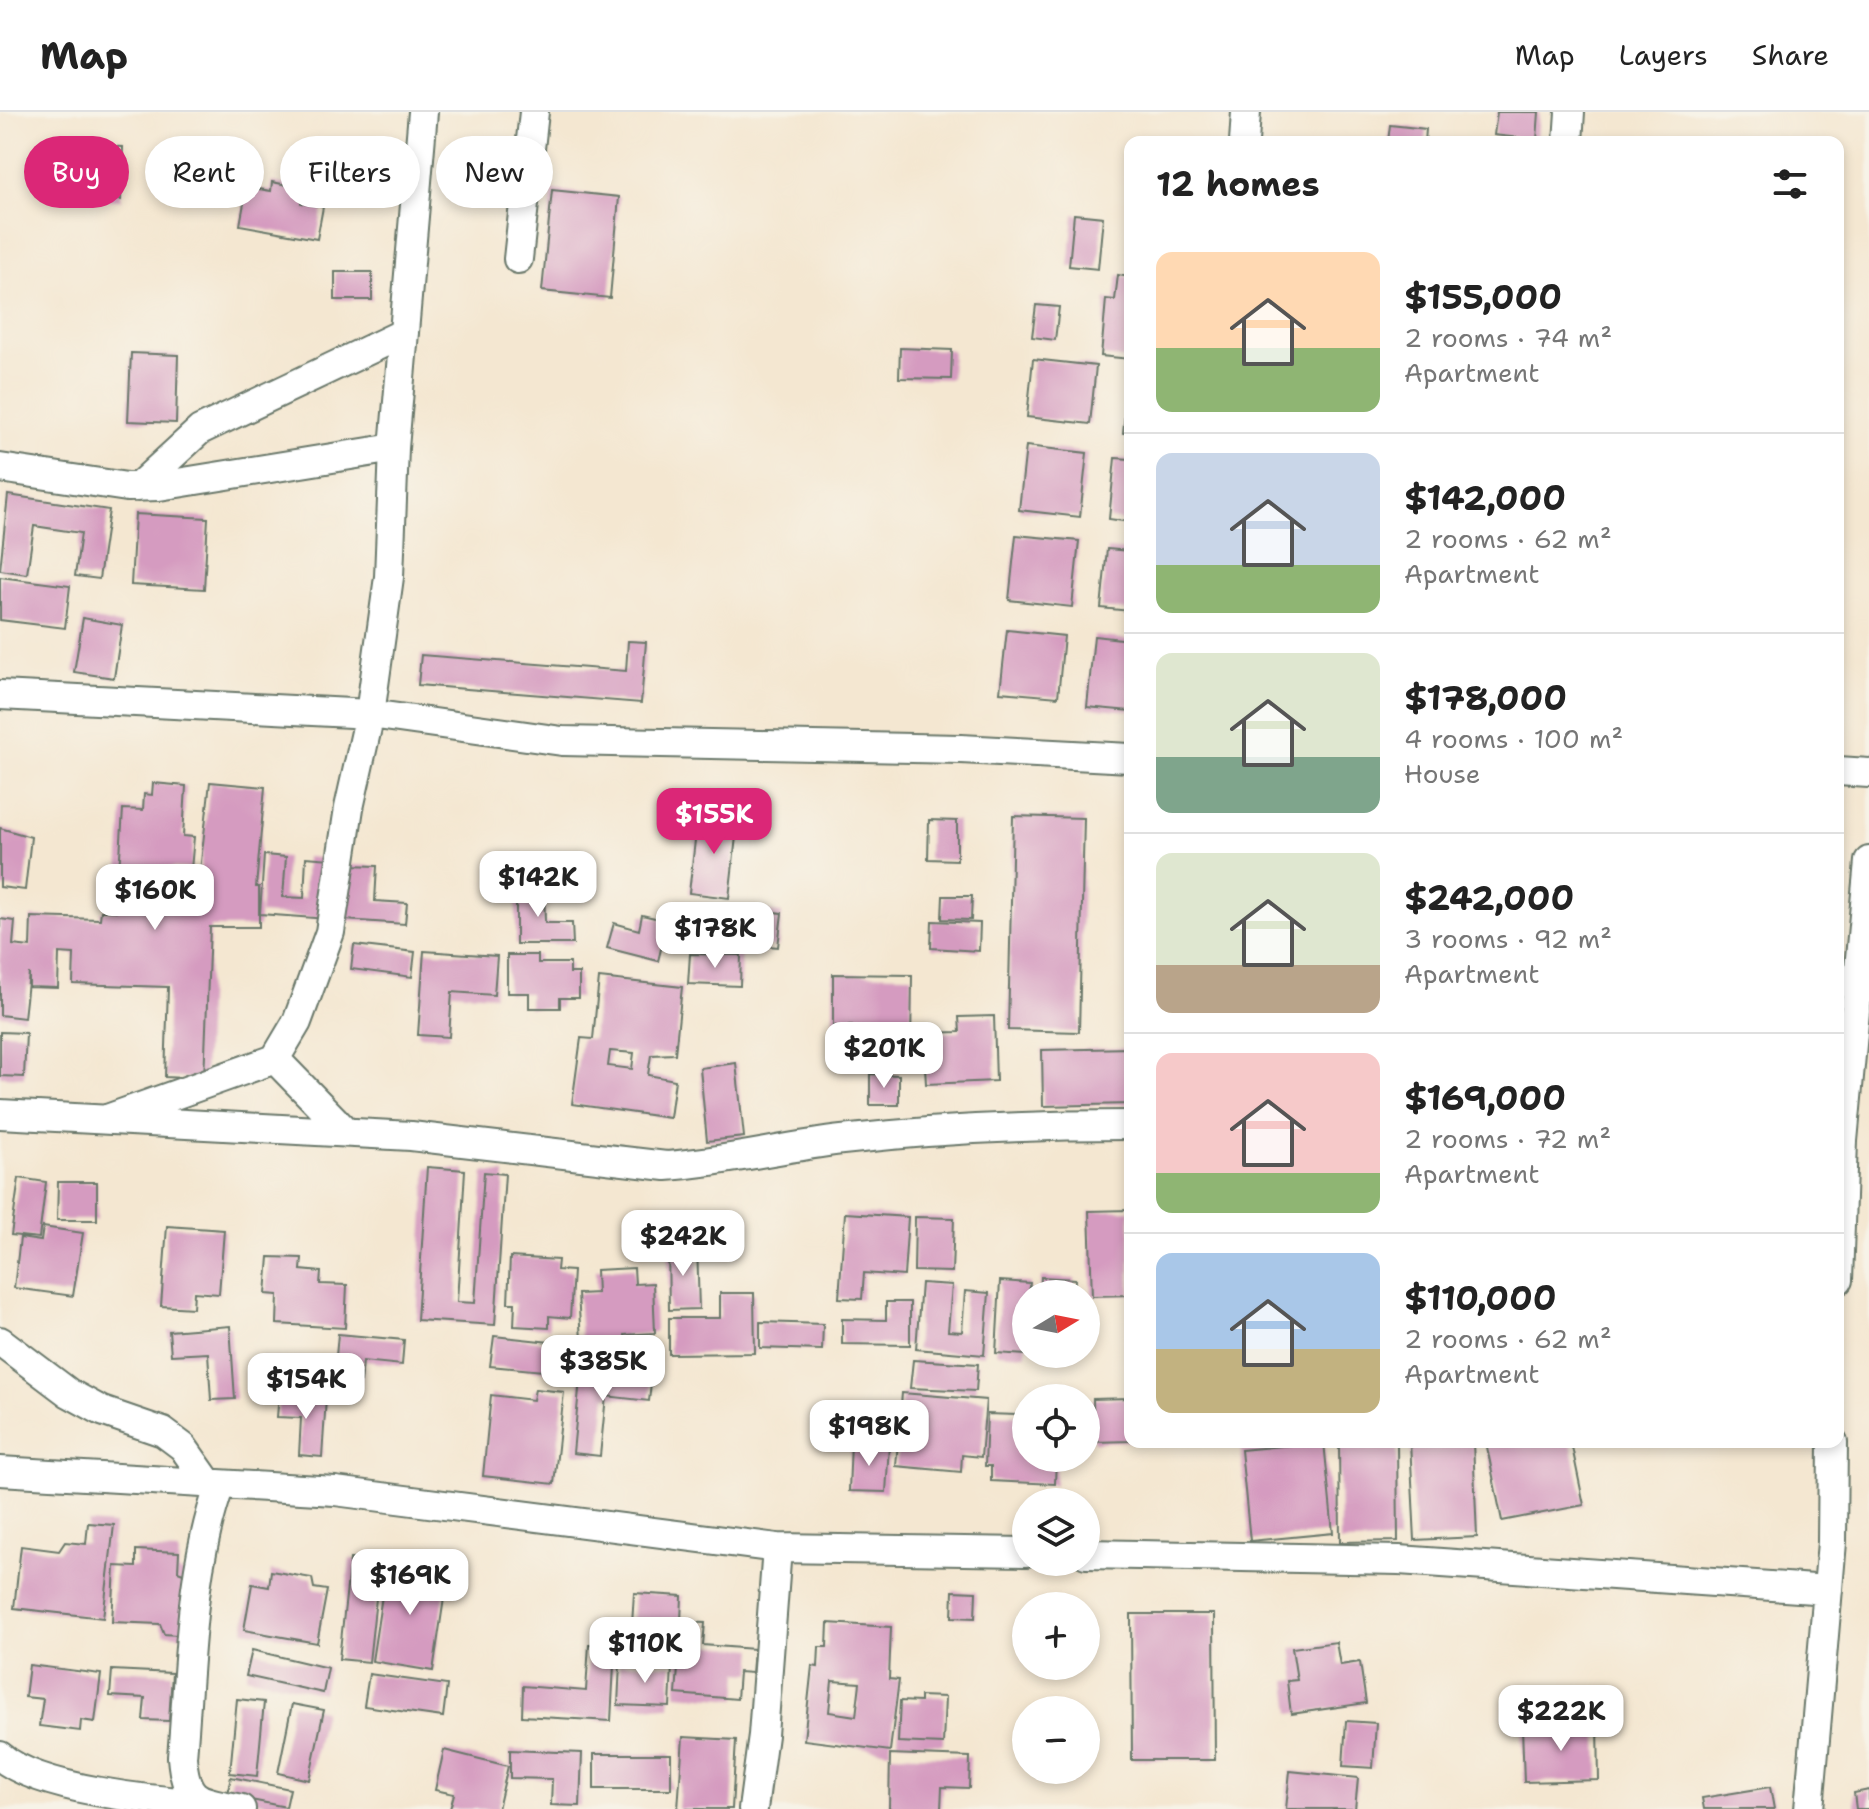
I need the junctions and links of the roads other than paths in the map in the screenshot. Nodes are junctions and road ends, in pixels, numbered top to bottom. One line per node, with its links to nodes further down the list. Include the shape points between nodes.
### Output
1 (423, 112): 8 (street)
2 (534, 112): 7 (street)
3 (1246, 112): 5 (street)
4 (1570, 112): 6 (street)
5 (1244, 136)
6 (1568, 136)
7 (518, 259)
8 (404, 333): 9 (street); 11 (street, via 200,430)
9 (394, 448): 11 (street); 13 (street, via 389,577)
10 (0, 468): 11 (street)
11 (138, 487)
12 (0, 695): 13 (street)
13 (370, 714): 14 (street, via 562,741); 18 (street, via 330,932 297,1022)
14 (1124, 758)
15 (1844, 771): 16 (street)
16 (1869, 773)
17 (1869, 861): 22 (street)
18 (275, 1059): 20 (street); 23 (street)
19 (0, 1114): 20 (street)
20 (107, 1119): 23 (street)
21 (1124, 1125): 23 (street, via 939,1131 666,1166)
22 (1844, 1130)
23 (346, 1132)
24 (0, 1341): 27 (street, via 69,1393 163,1432)
25 (1833, 1448): 31 (street)
26 (0, 1471): 27 (street)
27 (215, 1484): 28 (street, via 415,1500); 33 (street, via 198,1563 182,1757 184,1781)
28 (777, 1548): 29 (street); 35 (street)
29 (1012, 1552)
30 (1100, 1554): 31 (street, via 1399,1560)
31 (1828, 1590): 36 (street)
32 (0, 1756): 33 (street, via 36,1776 102,1791)
33 (206, 1804): 34 (street)
34 (241, 1809)
35 (753, 1809)
36 (1809, 1809)

